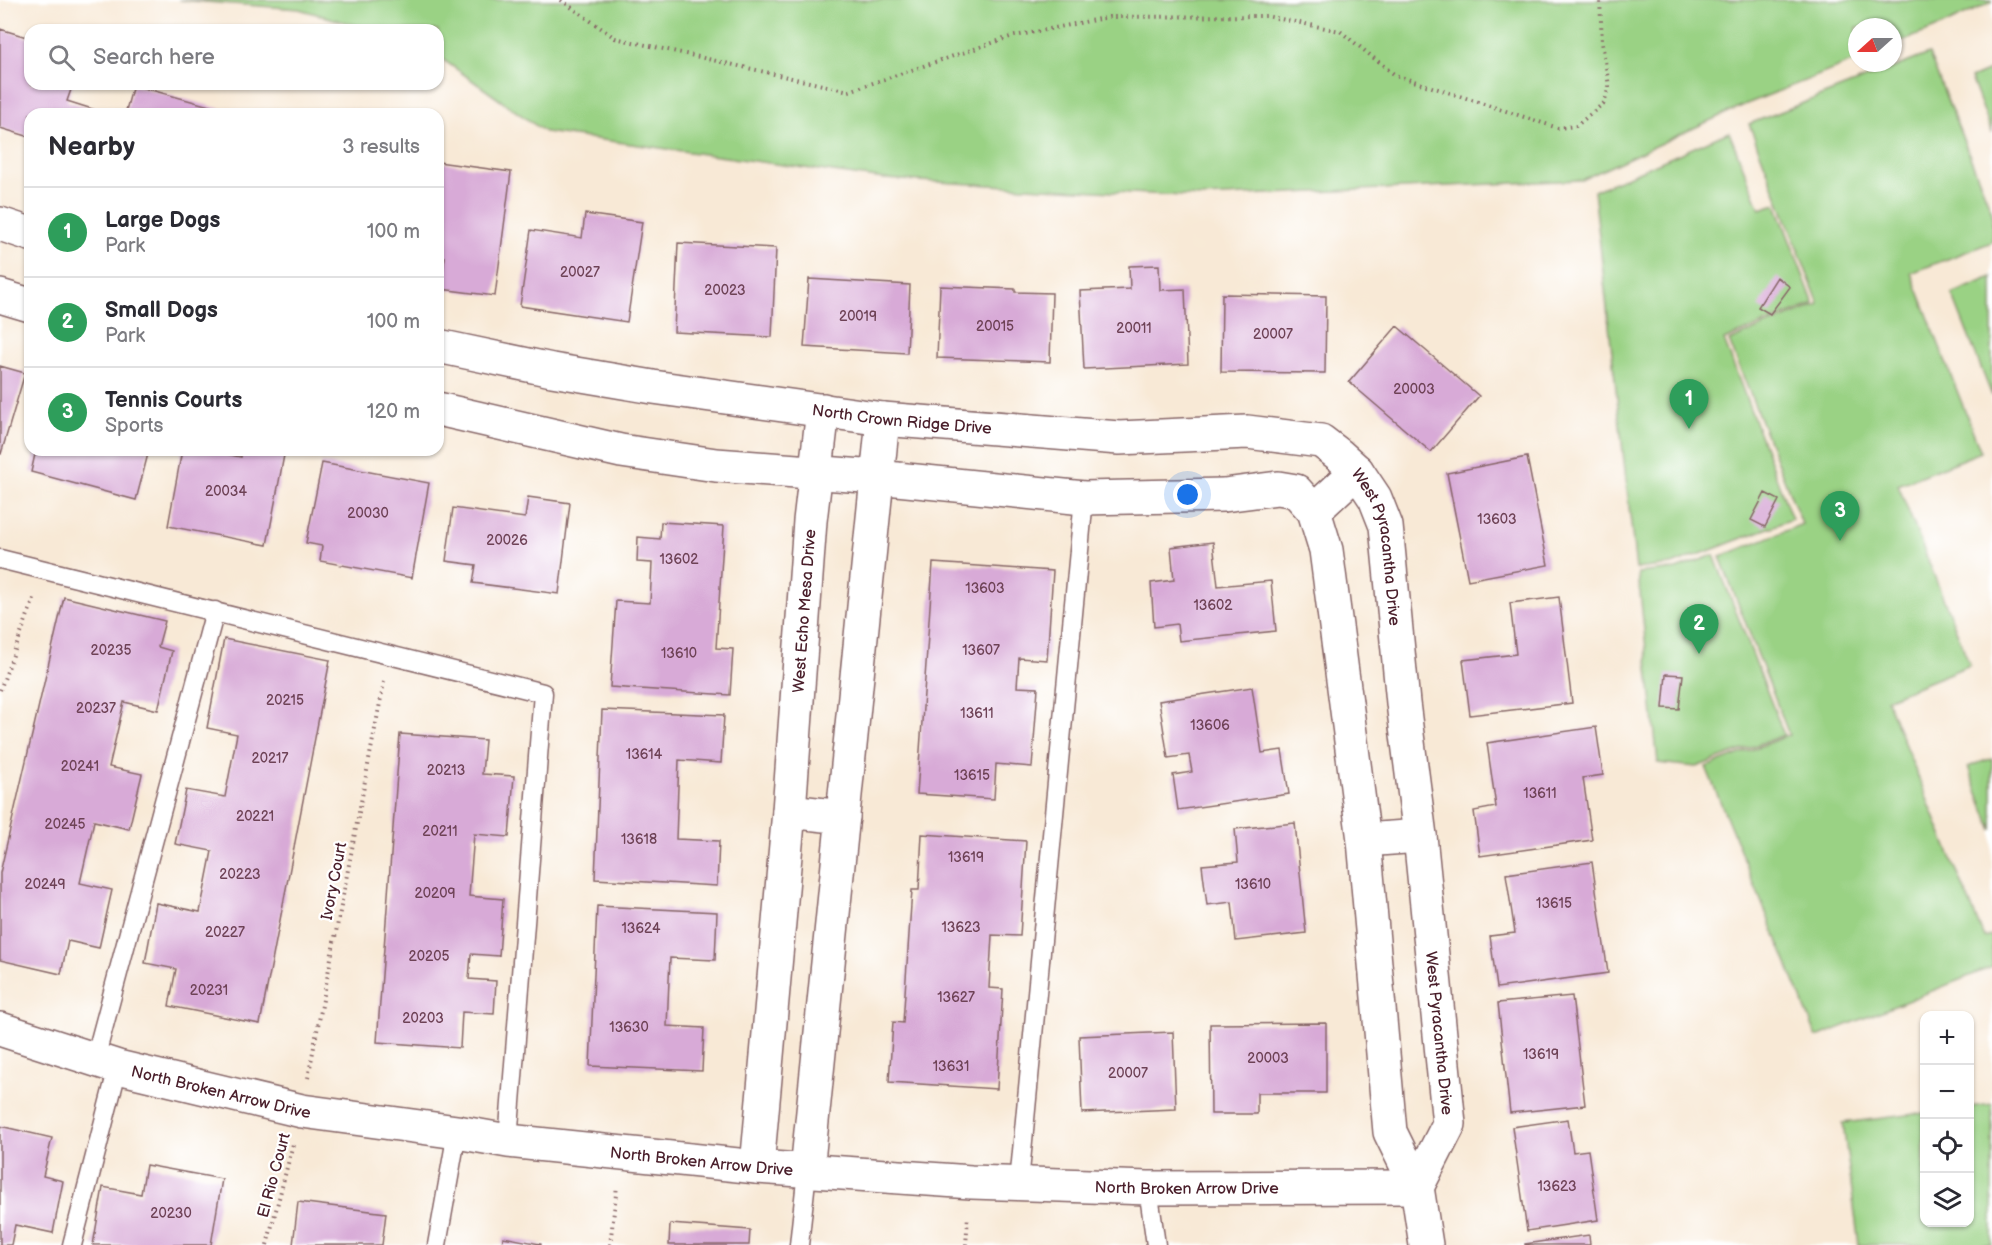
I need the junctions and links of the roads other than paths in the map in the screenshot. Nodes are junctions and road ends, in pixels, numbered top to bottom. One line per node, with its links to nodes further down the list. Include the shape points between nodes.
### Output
1 (0, 224): 2 (street)
2 (24, 232)
3 (0, 296): 4 (street)
4 (24, 303)
5 (444, 347): 7 (street, North Crown Ridge Drive, via 653,387)
6 (444, 410): 10 (street, via 621,451 716,465)
7 (823, 410): 8 (street, North Crown Ridge Drive); 10 (street, West Echo Mesa Drive)
8 (883, 419): 9 (street, North Crown Ridge Drive, via 1119,438 1247,432 1293,436 1322,441); 11 (street)
9 (1357, 471): 13 (street, West Pyracantha Drive); 18 (street, West Pyracantha Drive, via 1386,526)
10 (815, 472): 11 (street); 16 (street, West Echo Mesa Drive)
11 (878, 477): 12 (street); 17 (street)
12 (1084, 498): 13 (street, via 1224,495 1278,488 1296,491); 26 (lane)
13 (1314, 511): 19 (street, via 1326,550)
14 (0, 559): 15 (lane)
15 (215, 611): 21 (lane); 23 (lane, via 543,693)
16 (789, 811): 17 (street); 24 (street, West Echo Mesa Drive)
17 (843, 818): 25 (street)
18 (1420, 836): 19 (street); 27 (street, West Pyracantha Drive, via 1449,1124)
19 (1364, 840): 27 (street, via 1390,1132)
20 (0, 1029): 21 (street, North Broken Arrow Drive)
21 (106, 1063): 22 (street, North Broken Arrow Drive, via 302,1112); 29 (lane)
22 (457, 1131): 23 (street, North Broken Arrow Drive); 30 (lane)
23 (508, 1141): 24 (street, North Broken Arrow Drive)
24 (757, 1167): 25 (street, North Broken Arrow Drive)
25 (807, 1171): 26 (street, North Broken Arrow Drive); 31 (lane)
26 (1019, 1183): 28 (street, North Broken Arrow Drive)
27 (1417, 1187): 28 (street, North Broken Arrow Drive); 33 (street)
28 (1148, 1188): 32 (lane)
29 (72, 1245)
30 (437, 1245)
31 (799, 1245)
32 (1156, 1245)
33 (1426, 1245)

